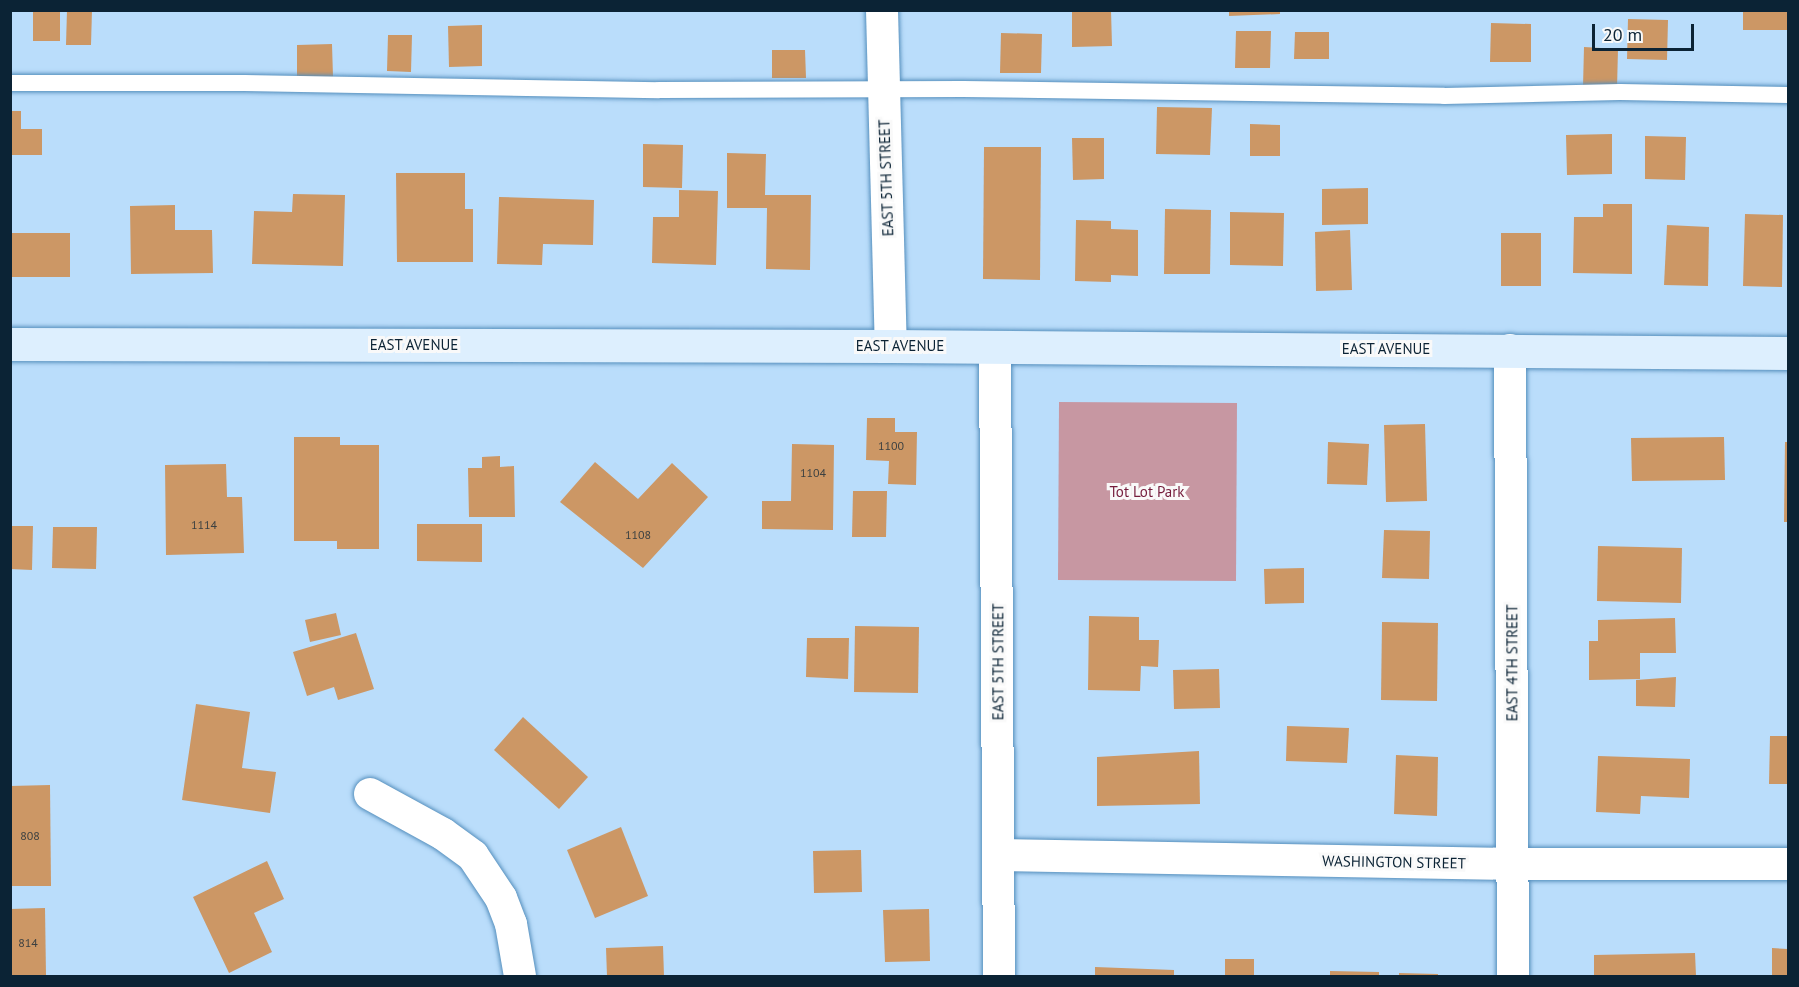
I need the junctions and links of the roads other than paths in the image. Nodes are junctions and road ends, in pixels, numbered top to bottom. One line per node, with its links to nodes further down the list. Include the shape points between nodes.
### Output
1 (882, 10): 3 (street, EAST 5TH STREET)
2 (10, 83): 3 (lane)
3 (884, 91): 4 (lane); 6 (street, EAST 5TH STREET)
4 (1788, 95)
5 (10, 344): 6 (street, EAST AVENUE)
6 (891, 346): 7 (street, EAST AVENUE)
7 (995, 347): 8 (street, EAST AVENUE); 11 (street, EAST 5TH STREET)
8 (1510, 350): 9 (street, EAST AVENUE); 12 (street, EAST 4TH STREET)
9 (1788, 353)
10 (370, 794): 14 (street, via 443,834 472,856 501,898 511,924)
11 (999, 855): 12 (street, WASHINGTON STREET); 15 (street, EAST 5TH STREET)
12 (1513, 864): 13 (street, WASHINGTON STREET); 16 (street, EAST 4TH STREET)
13 (1788, 864)
14 (520, 976)
15 (999, 976)
16 (1513, 976)

